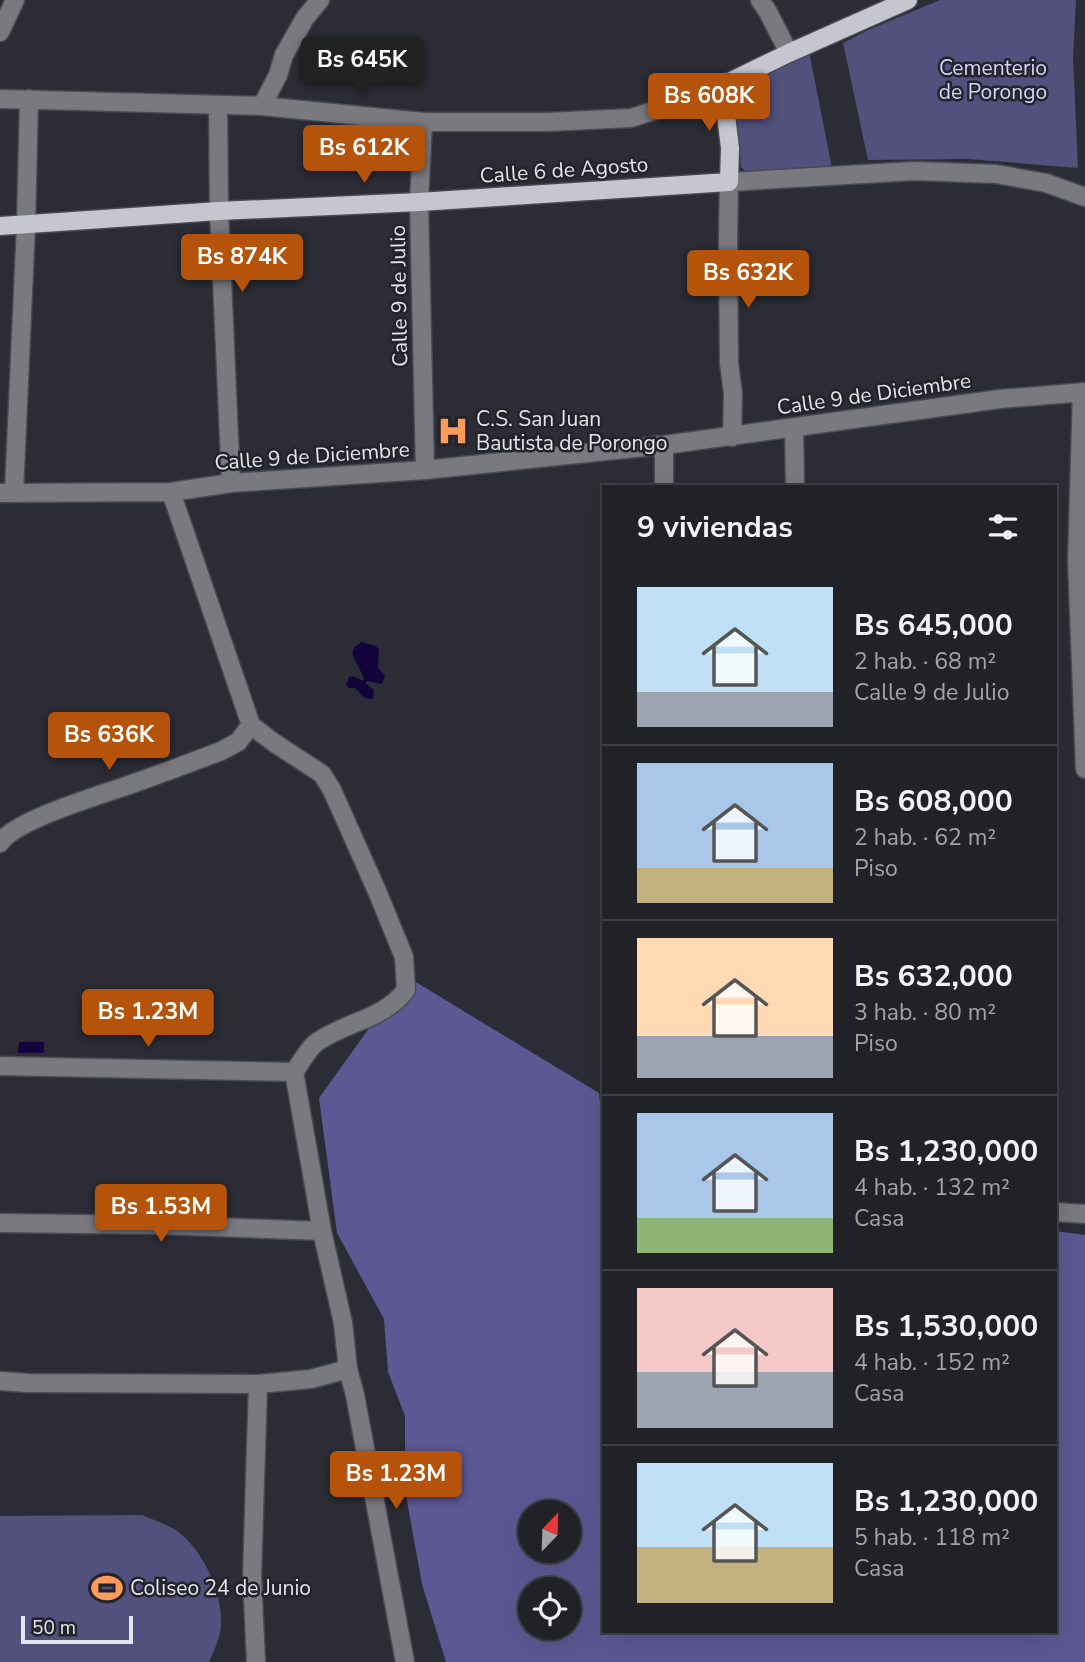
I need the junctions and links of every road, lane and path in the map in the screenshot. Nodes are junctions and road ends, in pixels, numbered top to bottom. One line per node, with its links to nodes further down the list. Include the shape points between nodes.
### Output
1 (15, 0): 5 (street)
2 (320, 0): 11 (street, via 305,18)
3 (760, 0): 6 (street)
4 (908, 0): 6 (main road)
5 (0, 32)
6 (789, 54): 7 (main road)
7 (725, 84): 12 (street, via 631,118); 13 (main road)
8 (0, 99): 9 (street)
9 (29, 99): 10 (street); 17 (street)
10 (218, 105): 11 (street); 16 (street)
11 (262, 106): 12 (street)
12 (423, 122): 15 (street, Calle 9 de Julio)
13 (729, 182): 14 (street, Calle 6 de Agosto, via 914,171 996,174 1046,183); 15 (main road, Calle 6 de Agosto); 21 (street)
14 (1085, 197)
15 (419, 202): 16 (main road, Calle 6 de Agosto); 23 (street, Calle 9 de Julio)
16 (219, 211): 17 (main road, Calle 6 de Agosto); 24 (street)
17 (26, 225): 18 (main road, Calle 6 de Agosto); 27 (street)
18 (0, 226)
19 (1083, 392): 20 (street, Calle 9 de Diciembre); 30 (street, via 1077,561)
20 (794, 428): 21 (street, Calle 9 de Diciembre); 26 (street)
21 (732, 437): 22 (street, Calle 9 de Diciembre)
22 (664, 445): 23 (street, Calle 9 de Diciembre); 25 (street)
23 (425, 470): 24 (street, Calle 9 de Diciembre)
24 (231, 483): 28 (street, Calle 9 de Diciembre)
25 (664, 485)
26 (795, 485)
27 (7, 492): 28 (street, Calle 9 de Diciembre)
28 (171, 492): 29 (street)
29 (251, 725): 31 (street, via 239,742 221,751 43,816); 33 (street, via 322,775 404,957 406,990 397,1002 314,1043)
30 (1085, 769)
31 (0, 843)
32 (0, 1066): 33 (street)
33 (294, 1072): 37 (street)
34 (1057, 1212): 35 (street)
35 (1085, 1214)
36 (0, 1223): 37 (street)
37 (322, 1231): 38 (street)
38 (348, 1368): 40 (street, via 311,1379); 42 (street)
39 (0, 1381): 40 (street)
40 (258, 1384): 41 (street, via 252,1577)
41 (256, 1662)
42 (405, 1662)

